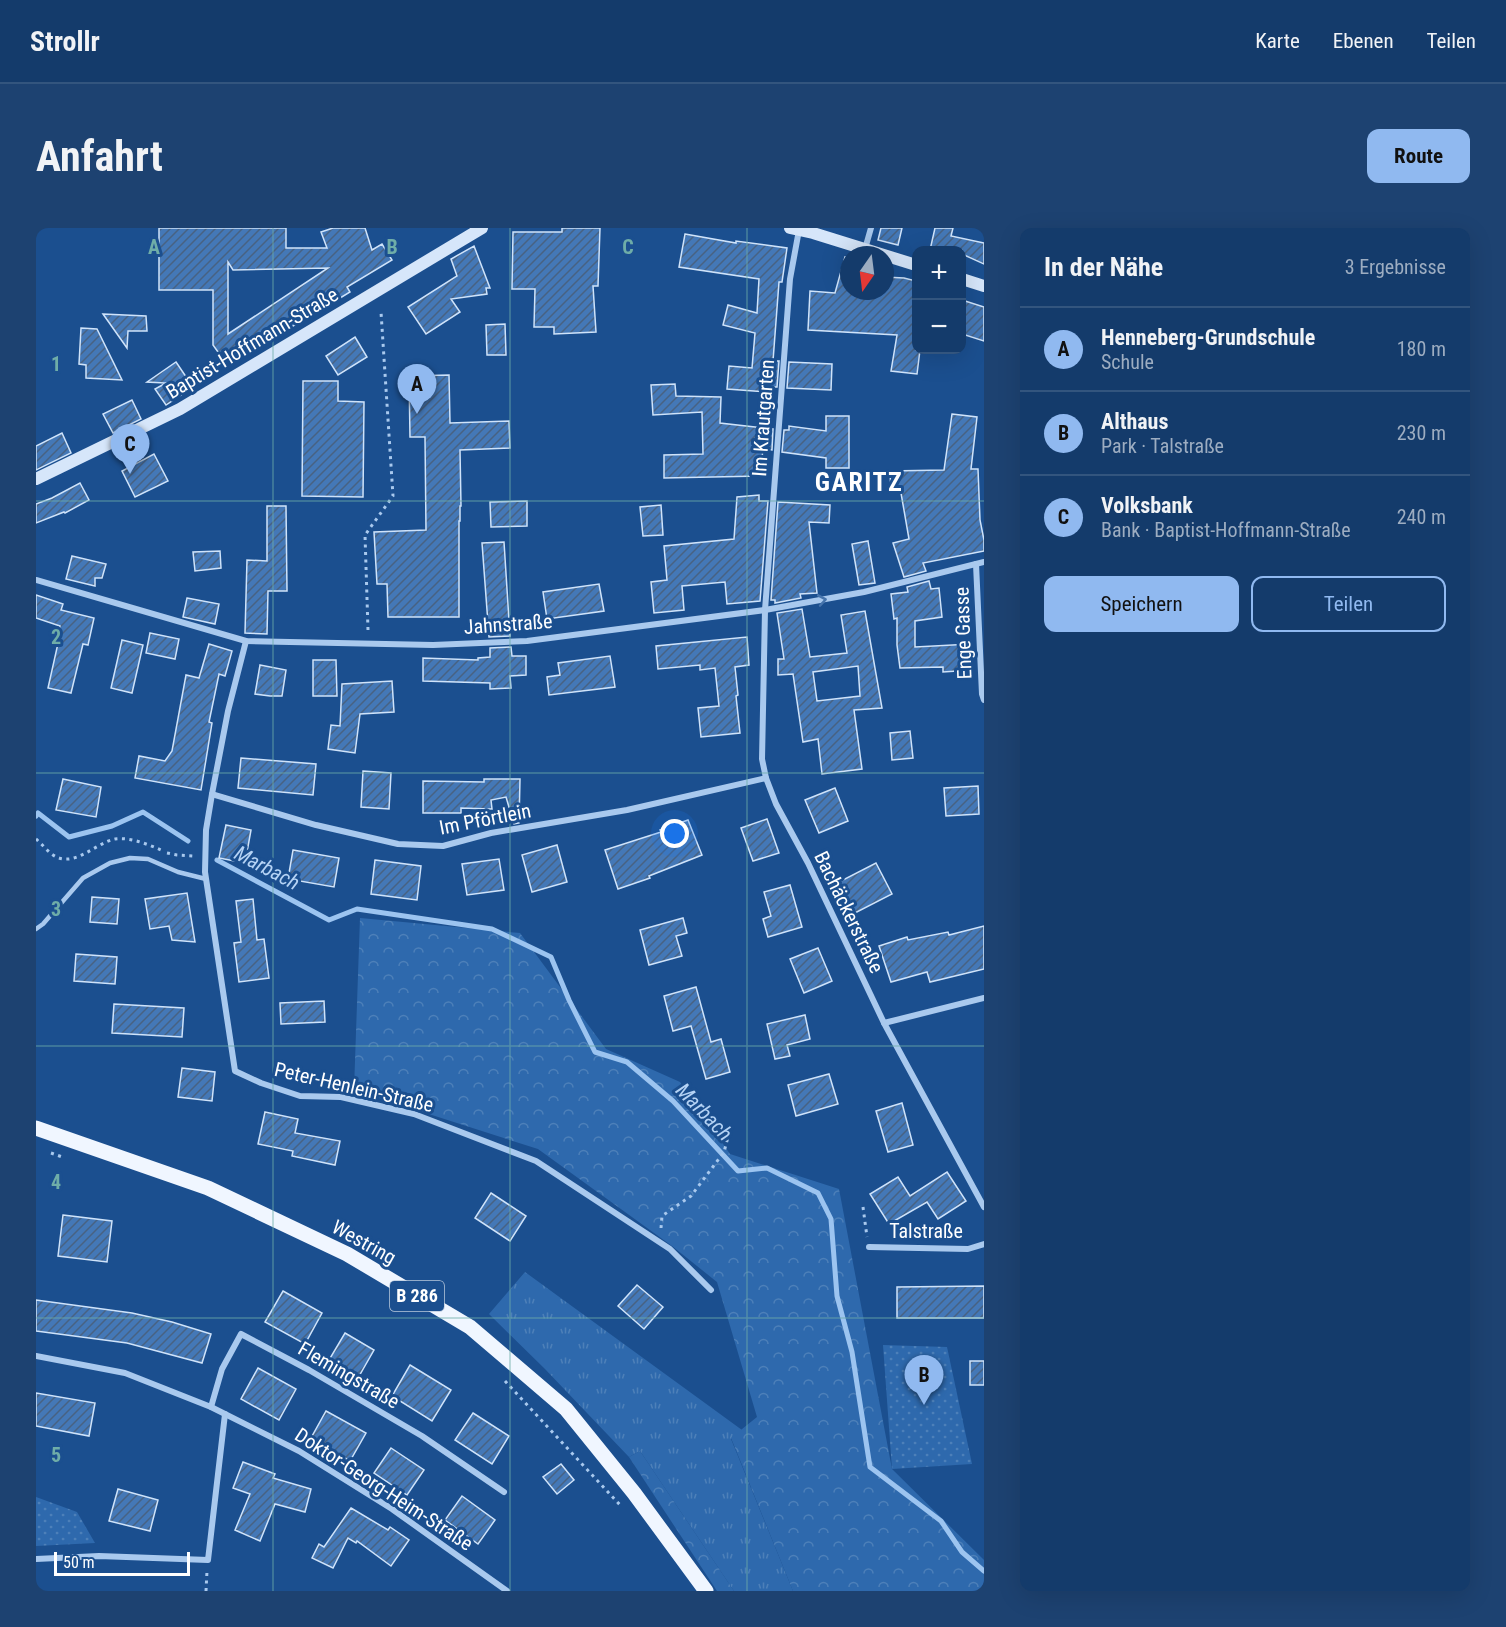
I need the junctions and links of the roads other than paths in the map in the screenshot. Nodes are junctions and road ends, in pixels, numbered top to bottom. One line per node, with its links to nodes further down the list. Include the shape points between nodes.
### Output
1 (483, 228): 10 (street, Baptist-Hoffmann-Straße, via 180,409)
2 (870, 228): 5 (street)
3 (795, 229): 4 (street); 14 (street, Im Krautgarten)
4 (854, 246)
5 (866, 246)
6 (894, 258): 7 (street)
7 (912, 264)
8 (966, 280): 9 (street)
9 (984, 286)
10 (36, 479)
11 (984, 562): 12 (street, Jahnstraße)
12 (976, 564): 14 (street, Jahnstraße, one-way to 12, via 864,592); 16 (street, Enge Gasse)
13 (36, 580): 15 (street, Jahnstraße)
14 (765, 610): 15 (street, Jahnstraße, via 527,641 433,645); 17 (street, Bachäckerstraße, via 762,759)
15 (246, 641): 18 (street, Peter-Henlein-Straße)
16 (984, 700)
17 (766, 778): 18 (street, Im Pförtlein, via 443,846 398,844); 22 (street, Bachäckerstraße)
18 (212, 794): 19 (street, Peter-Henlein-Straße, via 206,830)
19 (206, 876): 20 (lane, via 178,872 148,859 110,863 83,879); 27 (street, Peter-Henlein-Straße, via 235,1071 300,1096 340,1097 414,1114 536,1161 670,1249)
20 (36, 929)
21 (984, 999): 22 (street)
22 (884, 1023): 24 (street, Bachäckerstraße)
23 (36, 1128): 34 (main road, Westring / B 286, via 208,1188 347,1254 470,1327 566,1409)
24 (984, 1207)
25 (984, 1244): 26 (street, Talstraße, via 968,1249)
26 (868, 1247)
27 (711, 1290)
28 (36, 1356): 29 (street, Doktor-Georg-Heim-Straße, via 125,1373)
29 (211, 1407): 30 (street, Doktor-Georg-Heim-Straße); 31 (street, Flemingstraße, via 222,1369 241,1335 422,1436)
30 (225, 1414): 32 (street, via 208,1560 99,1556); 33 (street, Doktor-Georg-Heim-Straße, via 298,1451 392,1509)
31 (504, 1492)
32 (36, 1559)
33 (507, 1591)
34 (706, 1591)

